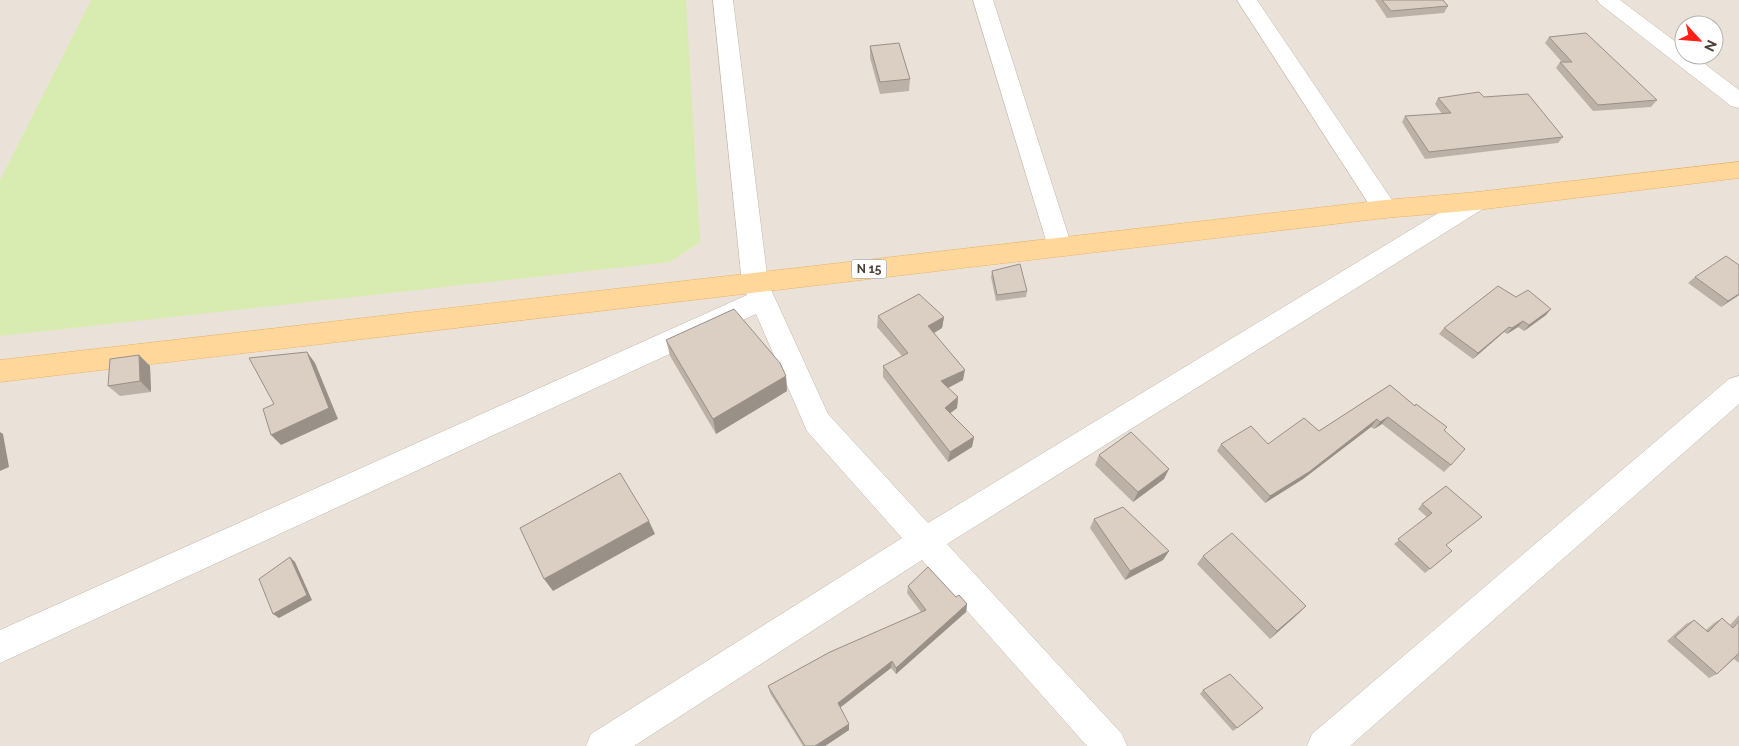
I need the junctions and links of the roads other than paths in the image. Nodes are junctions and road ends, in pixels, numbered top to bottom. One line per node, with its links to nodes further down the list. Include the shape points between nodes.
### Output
1 (723, 0): 10 (street)
2 (983, 0): 9 (street)
3 (1247, 0): 8 (street)
4 (1607, 0): 5 (street)
5 (1739, 101)
6 (1739, 170): 7 (main road, N 15)
7 (1476, 201): 8 (main road, N 15); 13 (street)
8 (1385, 209): 9 (main road, N 15)
9 (1060, 247): 10 (main road, N 15)
10 (759, 291): 11 (main road, N 15); 13 (street, via 817,422); 14 (street)
11 (0, 371)
12 (1739, 387): 17 (street)
13 (925, 541): 15 (street); 16 (street)
14 (0, 647)
15 (603, 746)
16 (1110, 746)
17 (1324, 746)

